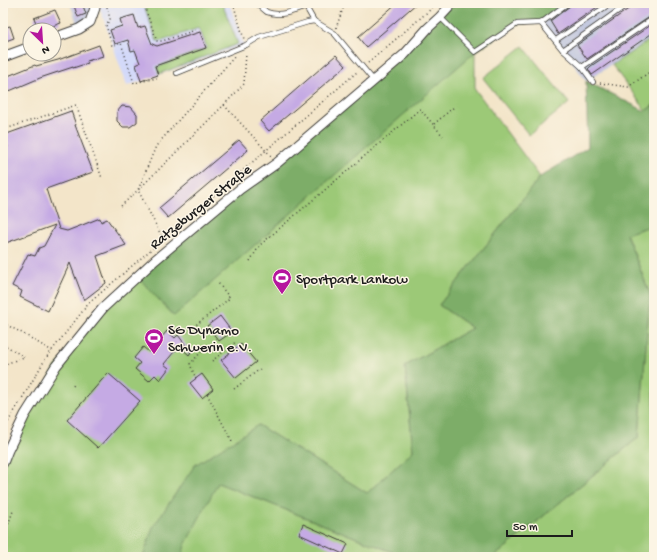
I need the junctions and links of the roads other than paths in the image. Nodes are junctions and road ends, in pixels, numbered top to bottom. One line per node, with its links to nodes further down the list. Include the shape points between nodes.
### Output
1 (93, 3): 11 (street, via 95,8 90,22)
2 (257, 3): 9 (lane, via 267,12 278,14 306,7)
3 (454, 3): 7 (street, Ratzeburger Straße)
4 (568, 3): 10 (lane)
5 (611, 3): 12 (lane)
6 (629, 3): 14 (lane)
7 (440, 17): 10 (lane, via 475,52 517,24); 18 (street, Ratzeburger Straße, via 405,54)
8 (654, 18): 16 (lane)
9 (314, 21): 17 (lane, via 259,37 246,45); 18 (lane, via 334,33)
10 (542, 23): 12 (lane)
11 (62, 35)
12 (556, 40): 14 (lane)
13 (22, 50): 15 (street)
14 (563, 50): 16 (lane)
15 (3, 57)
16 (582, 67): 19 (lane)
17 (177, 73)
18 (374, 81): 20 (street, Ratzeburger Straße, via 277,163 240,189 155,260 103,308 56,366 25,415)
19 (593, 82)
20 (3, 463)

